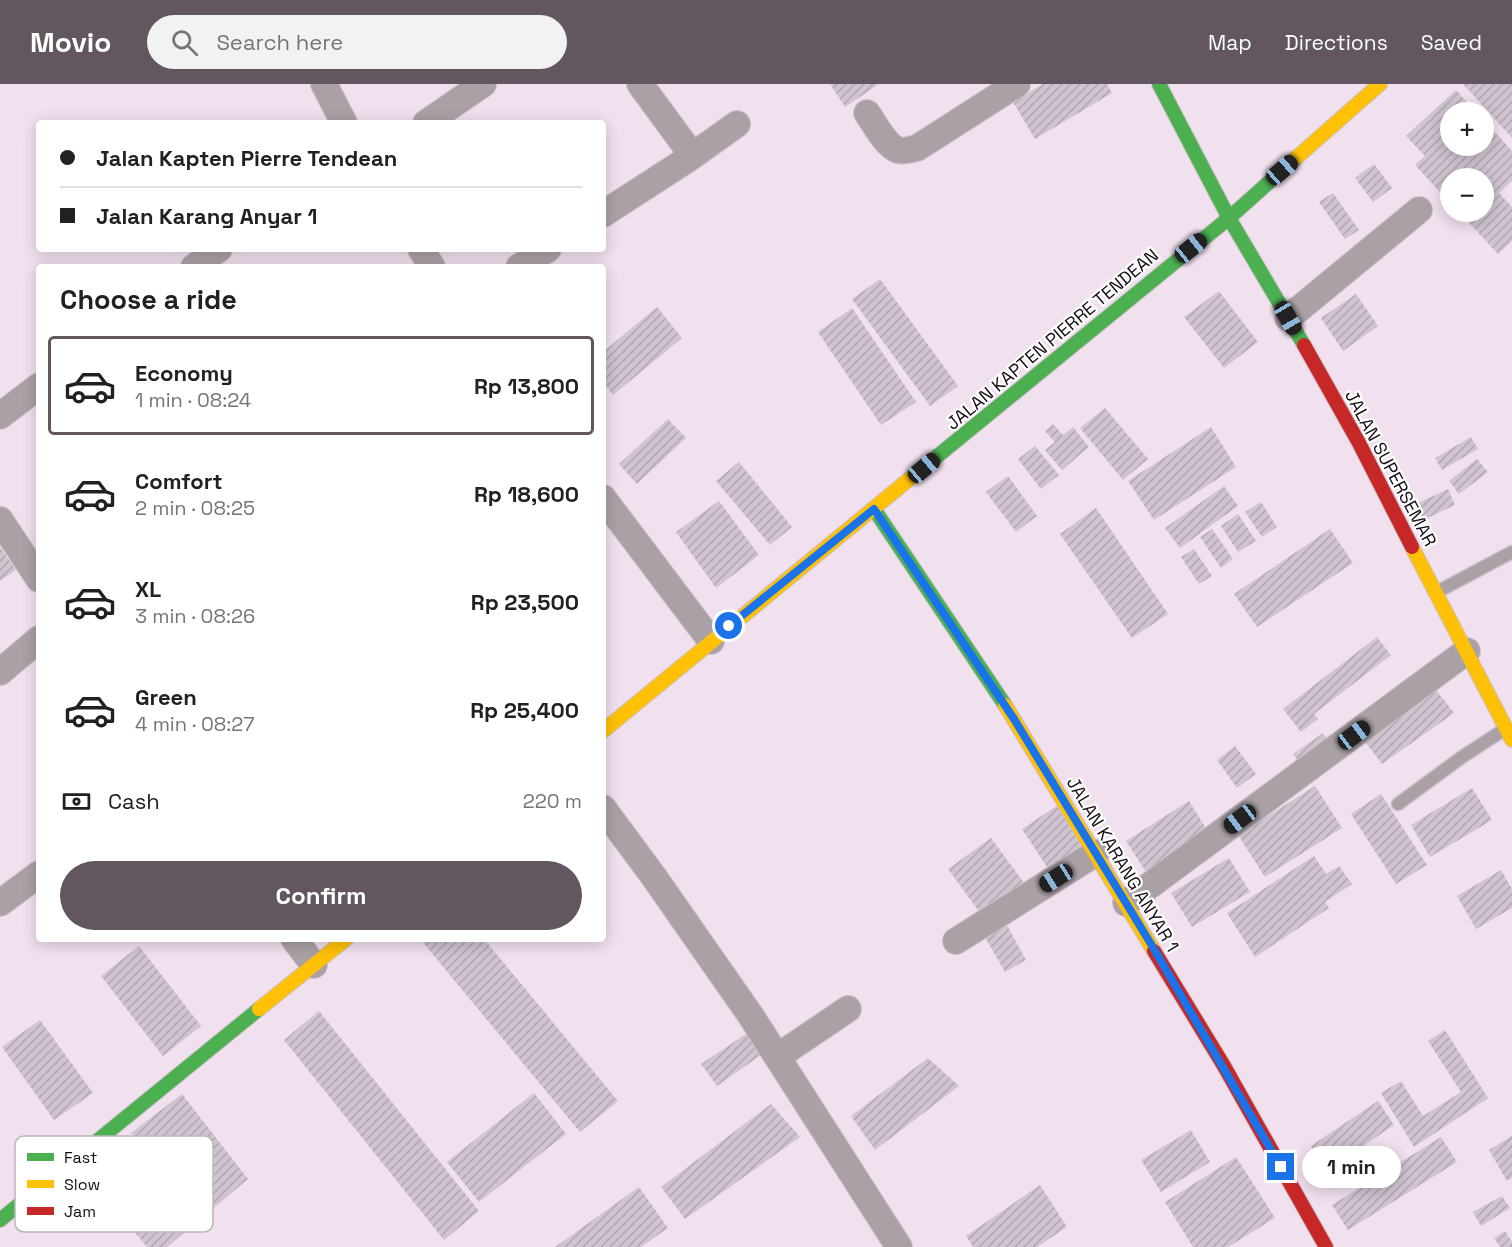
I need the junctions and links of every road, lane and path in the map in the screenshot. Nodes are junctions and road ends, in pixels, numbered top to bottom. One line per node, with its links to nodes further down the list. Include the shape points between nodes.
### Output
1 (324, 84): 8 (street)
2 (483, 84): 9 (street)
3 (640, 84): 11 (street, via 687,148)
4 (1017, 84): 7 (street, via 906,151 897,150 888,142)
5 (1159, 84): 14 (main road, JALAN SUPERSEMAR)
6 (1380, 84): 14 (main road, JALAN KAPTEN PIERRE TENDEAN)
7 (867, 113)
8 (342, 120)
9 (430, 120)
10 (737, 124): 11 (street)
11 (688, 159): 13 (street)
12 (1419, 210): 19 (street)
13 (606, 212)
14 (1229, 218): 19 (main road, JALAN SUPERSEMAR); 23 (main road, JALAN KAPTEN PIERRE TENDEAN)
15 (215, 252): 17 (street)
16 (543, 252): 18 (street)
17 (198, 264)
18 (524, 264)
19 (1288, 318): 27 (main road, JALAN SUPERSEMAR, via 1359,443)
20 (36, 388): 21 (street)
21 (0, 416)
22 (606, 502): 28 (street)
23 (874, 509): 28 (main road, JALAN KAPTEN PIERRE TENDEAN); 36 (main road, JALAN KARANG ANYAR 1, via 1014,719)
24 (0, 520): 26 (street)
25 (1512, 552): 27 (lane)
26 (36, 574)
27 (1436, 592): 30 (main road, JALAN SUPERSEMAR)
28 (711, 641): 32 (main road, JALAN KAPTEN PIERRE TENDEAN)
29 (36, 642): 31 (street)
30 (1467, 651): 33 (main road, JALAN SUPERSEMAR, via 1501,708); 39 (street)
31 (0, 672)
32 (606, 728)
33 (1509, 734): 34 (lane, via 1462,757)
34 (1398, 804)
35 (606, 812): 45 (street)
36 (1096, 853): 39 (main road, JALAN KARANG ANYAR 1); 40 (street)
37 (36, 876): 38 (street)
38 (0, 903)
39 (1126, 903): 50 (main road, JALAN KARANG ANYAR 1)
40 (957, 941)
41 (296, 942): 43 (street)
42 (342, 942): 43 (main road)
43 (314, 965): 46 (main road)
44 (848, 1010): 45 (street)
45 (777, 1057): 49 (street)
46 (104, 1136)
47 (15, 1209): 48 (main road)
48 (0, 1221)
49 (899, 1247)
50 (1326, 1247)

